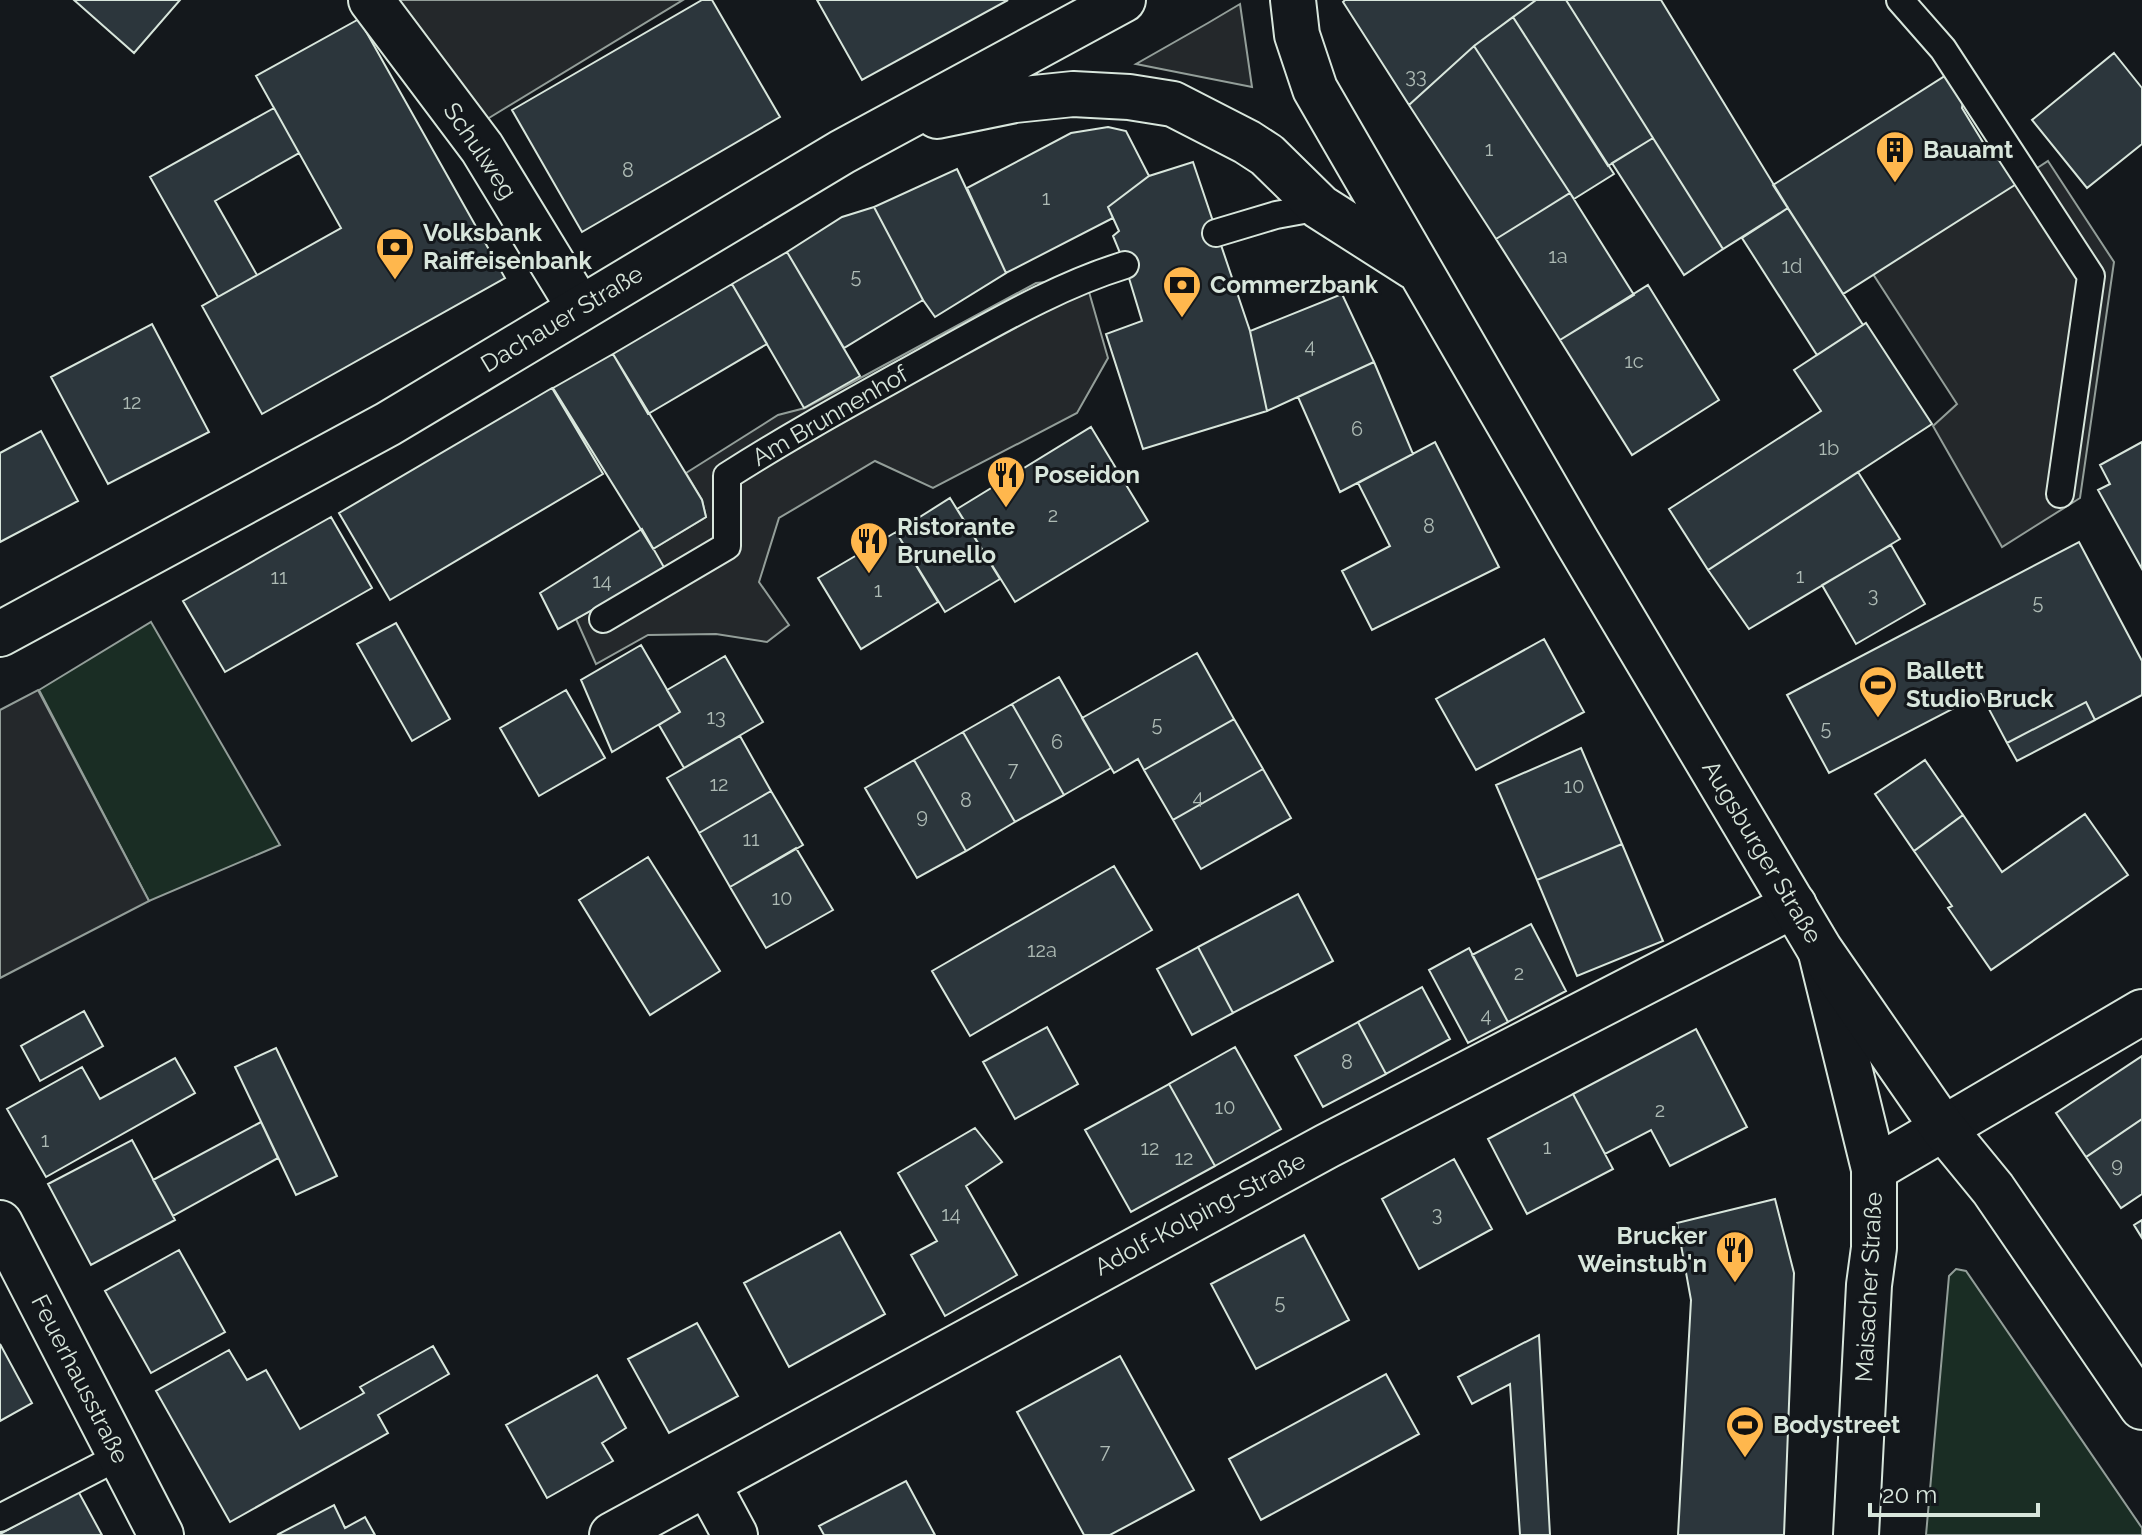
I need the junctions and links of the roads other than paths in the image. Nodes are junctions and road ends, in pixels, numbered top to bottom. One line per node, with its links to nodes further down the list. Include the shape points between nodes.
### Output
1 (371, 0): 10 (street, Schulweg, via 482,148)
2 (1123, 0): 5 (street, Dachauer Straße)
3 (1293, 0): 9 (street, Augsburger Straße, via 1297,35 1315,89)
4 (1900, 0): 11 (lane, via 1943,49 2091,276)
5 (892, 125): 6 (street, Augsburger Straße, via 1073,94 1173,104 1267,155); 10 (street, Dachauer Straße)
6 (1320, 207): 7 (lane); 9 (street, Augsburger Straße)
7 (1216, 233)
8 (1125, 265): 12 (lane, Am Brunnenhof, via 1005,317 727,476 727,546)
9 (1422, 272): 14 (street, Augsburger Straße)
10 (579, 307): 13 (street, Dachauer Straße, via 388,424)
11 (2060, 494)
12 (603, 619)
13 (0, 634)
14 (1794, 905): 15 (street, Augsburger Straße); 22 (street, Adolf-Kolping-Straße, via 1327,1146)
15 (1820, 950): 17 (street, Augsburger Straße); 18 (street, Maisacher Straße)
16 (2142, 1012): 17 (street)
17 (1943, 1128): 18 (street); 20 (street, Augsburger Straße, via 1993,1189)
18 (1874, 1169): 27 (street, Maisacher Straße)
19 (0, 1223): 21 (street, Feuerhausstraße)
20 (2142, 1407)
21 (120, 1456): 23 (lane); 24 (street, Feuerhausstraße)
22 (708, 1485): 25 (street, Adolf-Kolping-Straße); 26 (street)
23 (0, 1518)
24 (161, 1535)
25 (612, 1535)
26 (735, 1535)
27 (1856, 1535)

